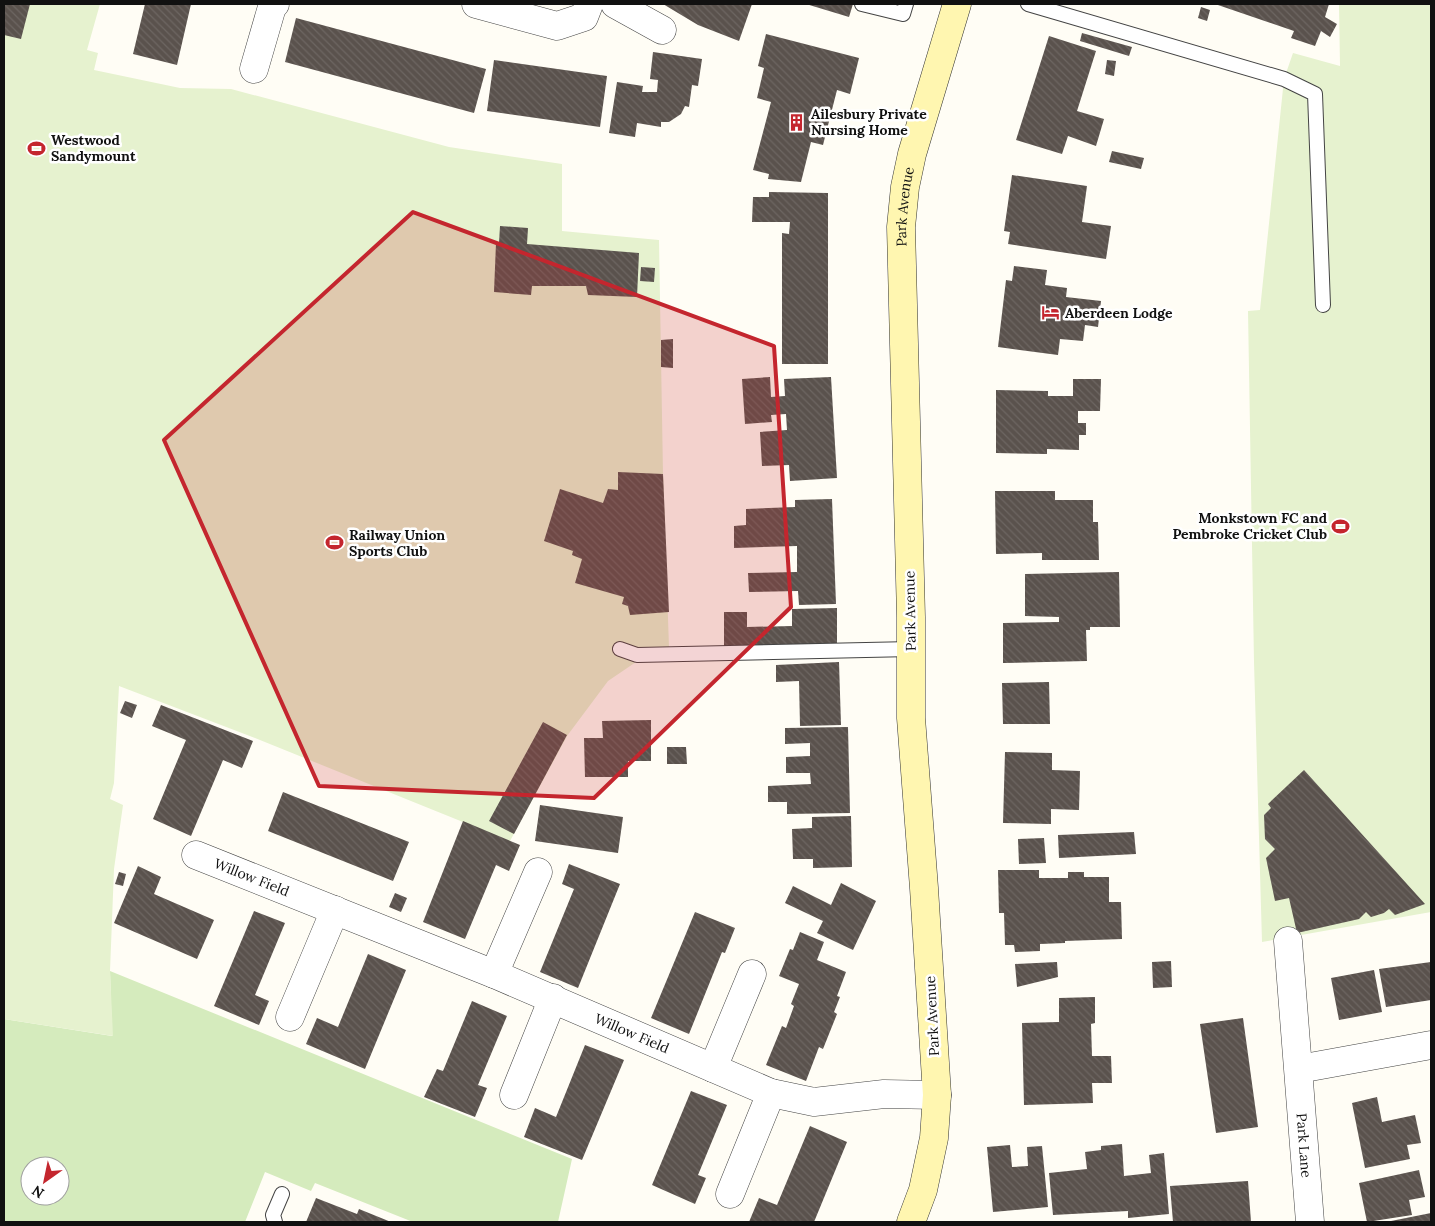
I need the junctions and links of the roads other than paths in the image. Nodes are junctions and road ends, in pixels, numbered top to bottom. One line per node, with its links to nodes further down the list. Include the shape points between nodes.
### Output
1 (276, 4): 10 (street, via 272,7)
2 (476, 4): 3 (street, via 557,26 584,17)
3 (589, 4)
4 (616, 4): 9 (street)
5 (862, 4): 6 (lane, via 903,14)
6 (906, 4)
7 (957, 4): 13 (street, Park Avenue, via 912,154 901,227)
8 (1028, 4): 11 (lane, via 1284,79 1315,94)
9 (662, 30)
10 (254, 69)
11 (1323, 305)
12 (620, 649): 13 (lane, via 638,654)
13 (912, 649): 27 (street, Park Avenue, via 911,718)
14 (196, 854): 16 (street, Willow Field)
15 (538, 872): 18 (street)
16 (335, 910): 18 (street, Willow Field); 21 (street)
17 (1288, 941): 24 (street, Park Lane)
18 (494, 974): 20 (street, Willow Field)
19 (752, 974): 23 (street)
20 (553, 998): 23 (street, Willow Field); 26 (street)
21 (290, 1018)
22 (1431, 1045): 24 (street)
23 (712, 1068): 25 (street, Willow Field)
24 (1299, 1070): 32 (street, Park Lane)
25 (771, 1092): 27 (street, Willow Field, via 814,1102 884,1094); 29 (street)
26 (514, 1095)
27 (936, 1095): 31 (street, Park Avenue, via 934,1138 923,1190)
28 (282, 1194): 30 (lane, via 274,1215)
29 (730, 1194)
30 (275, 1222)
31 (911, 1222)
32 (1310, 1222)

